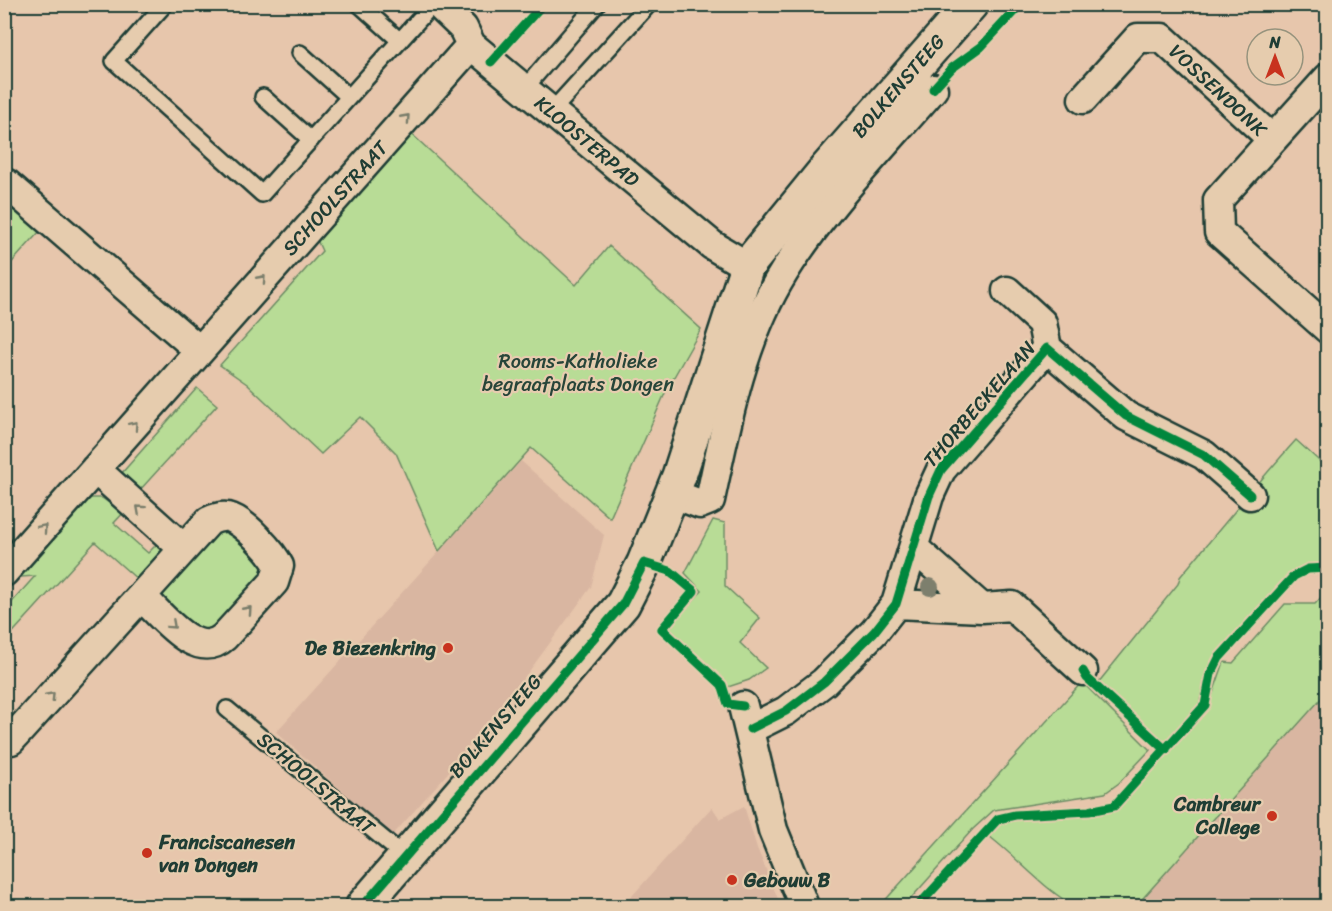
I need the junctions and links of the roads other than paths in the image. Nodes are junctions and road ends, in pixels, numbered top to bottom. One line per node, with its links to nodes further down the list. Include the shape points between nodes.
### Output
1 (165, 4): 19 (lane, via 114,61 262,194)
2 (359, 4): 8 (lane)
3 (433, 4): 8 (lane)
4 (438, 4): 9 (street, KLOOSTERPAD, via 463,28)
5 (597, 4): 11 (lane)
6 (649, 4): 17 (lane)
7 (971, 4): 20 (street, BOLKENSTEEG)
8 (400, 41): 15 (lane)
9 (471, 45): 11 (street, KLOOSTERPAD); 26 (street, SCHOOLSTRAAT, one-way to 9)
10 (300, 53): 15 (lane)
11 (524, 89): 17 (street, KLOOSTERPAD)
12 (933, 89): 20 (street, BOLKENSTEEG)
13 (1322, 95): 18 (street, VOSSENDONK)
14 (263, 97): 19 (lane)
15 (349, 97): 19 (lane)
16 (1083, 99): 18 (street, VOSSENDONK, via 1138,38 1162,38)
17 (551, 112): 22 (street, KLOOSTERPAD, via 712,245)
18 (1272, 139): 24 (street, VOSSENDONK, via 1218,200 1219,232)
19 (311, 140)
20 (838, 177): 22 (street, BOLKENSTEEG); 28 (street, BOLKENSTEEG, via 761,318 729,411 710,500 700,504)
21 (7, 184): 26 (street)
22 (747, 266): 28 (street, BOLKENSTEEG)
23 (1007, 291): 25 (street, THORBECKELAAN, via 1042,323)
24 (1328, 329)
25 (1047, 348): 29 (street, THORBECKELAAN, via 1126,416 1204,454); 31 (street, THORBECKELAAN, via 941,470 929,495)
26 (199, 350): 27 (street, SCHOOLSTRAAT, one-way to 26)
27 (95, 469): 30 (street, one-way to 27); 32 (street, SCHOOLSTRAAT, one-way to 27)
28 (671, 493): 39 (street, BOLKENSTEEG, via 644,563 623,604)
29 (1250, 495)
30 (183, 548): 33 (street); 33 (street, one-way to 30, via 187,638 205,647 216,645 274,582 279,566 269,550 227,517 209,521)
31 (914, 548): 34 (street, THORBECKELAAN); 35 (street)
32 (4, 572)
33 (142, 597): 38 (street, one-way to 33)
34 (896, 604): 35 (street); 41 (street, THORBECKELAAN, via 824,682 786,711 747,718 773,830)
35 (982, 609): 36 (street, via 1012,606)
36 (1083, 671)
37 (227, 709): 39 (lane, SCHOOLSTRAAT)
38 (7, 740)
39 (404, 856): 40 (street, BOLKENSTEEG)
40 (374, 903)
41 (804, 906)

